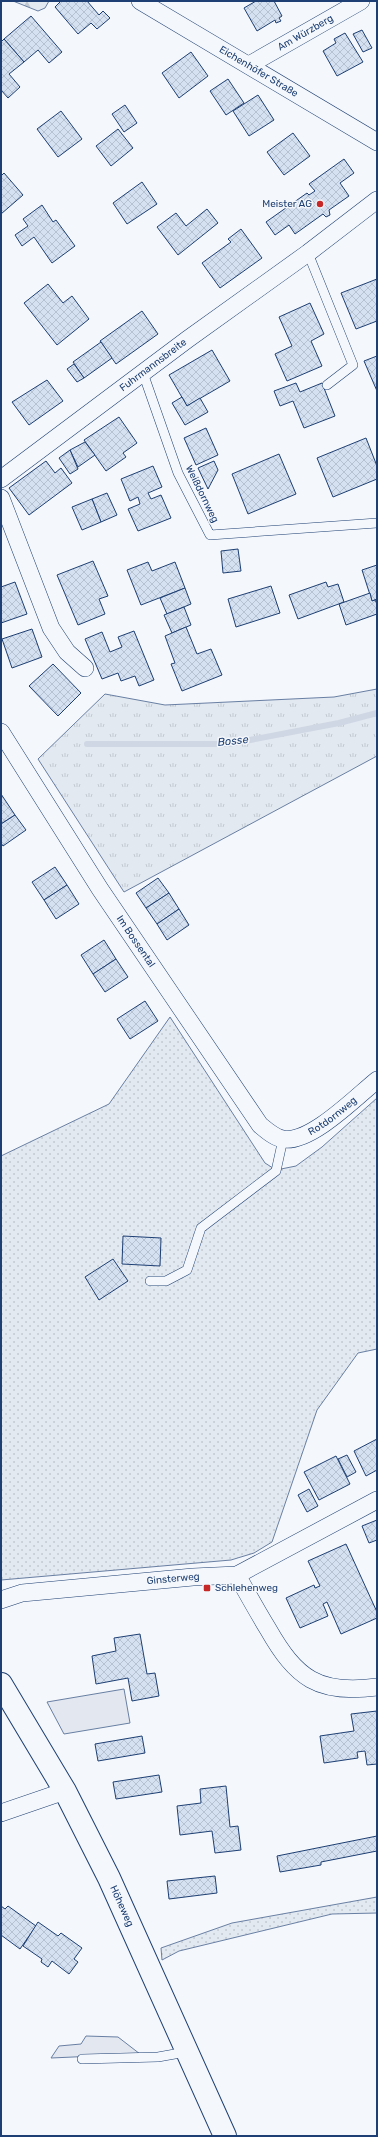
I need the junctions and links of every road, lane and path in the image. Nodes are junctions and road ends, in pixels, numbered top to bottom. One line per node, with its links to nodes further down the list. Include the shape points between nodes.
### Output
1 (140, 1): 3 (street, Eichenhöfer Straße)
2 (361, 1): 3 (street, Am Würzberg)
3 (249, 65): 4 (street, Eichenhöfer Straße)
4 (377, 142)
5 (377, 200): 6 (street, Fuhrmannsbreite)
6 (308, 253): 7 (street, Fuhrmannsbreite); 8 (lane, via 353,365)
7 (143, 373): 9 (street, Fuhrmannsbreite); 11 (lane, Weißdornweg, via 178,473 210,535)
8 (327, 385)
9 (1, 479)
10 (1, 498): 12 (street, via 51,628 67,652)
11 (377, 523)
12 (85, 668)
13 (1, 732): 15 (street, Im Bossental, via 100,889 260,1125)
14 (377, 1080): 15 (street, Rotdornweg, via 315,1131 301,1138)
15 (283, 1139): 16 (lane, via 276,1170 201,1228 187,1270 166,1281)
16 (150, 1281)
17 (377, 1500): 18 (street, Ginsterweg)
18 (237, 1575): 19 (street, Ginsterweg, via 22,1593); 21 (street, via 280,1650 303,1676 345,1690)
19 (1, 1600)
20 (1, 1684): 22 (street, Höheweg)
21 (377, 1687)
22 (65, 1791): 23 (street); 24 (street, Höheweg, via 112,1885)
23 (1, 1813)
24 (186, 2052): 25 (lane, via 158,2057); 26 (street, Höheweg)
25 (82, 2059)
26 (225, 2136)

